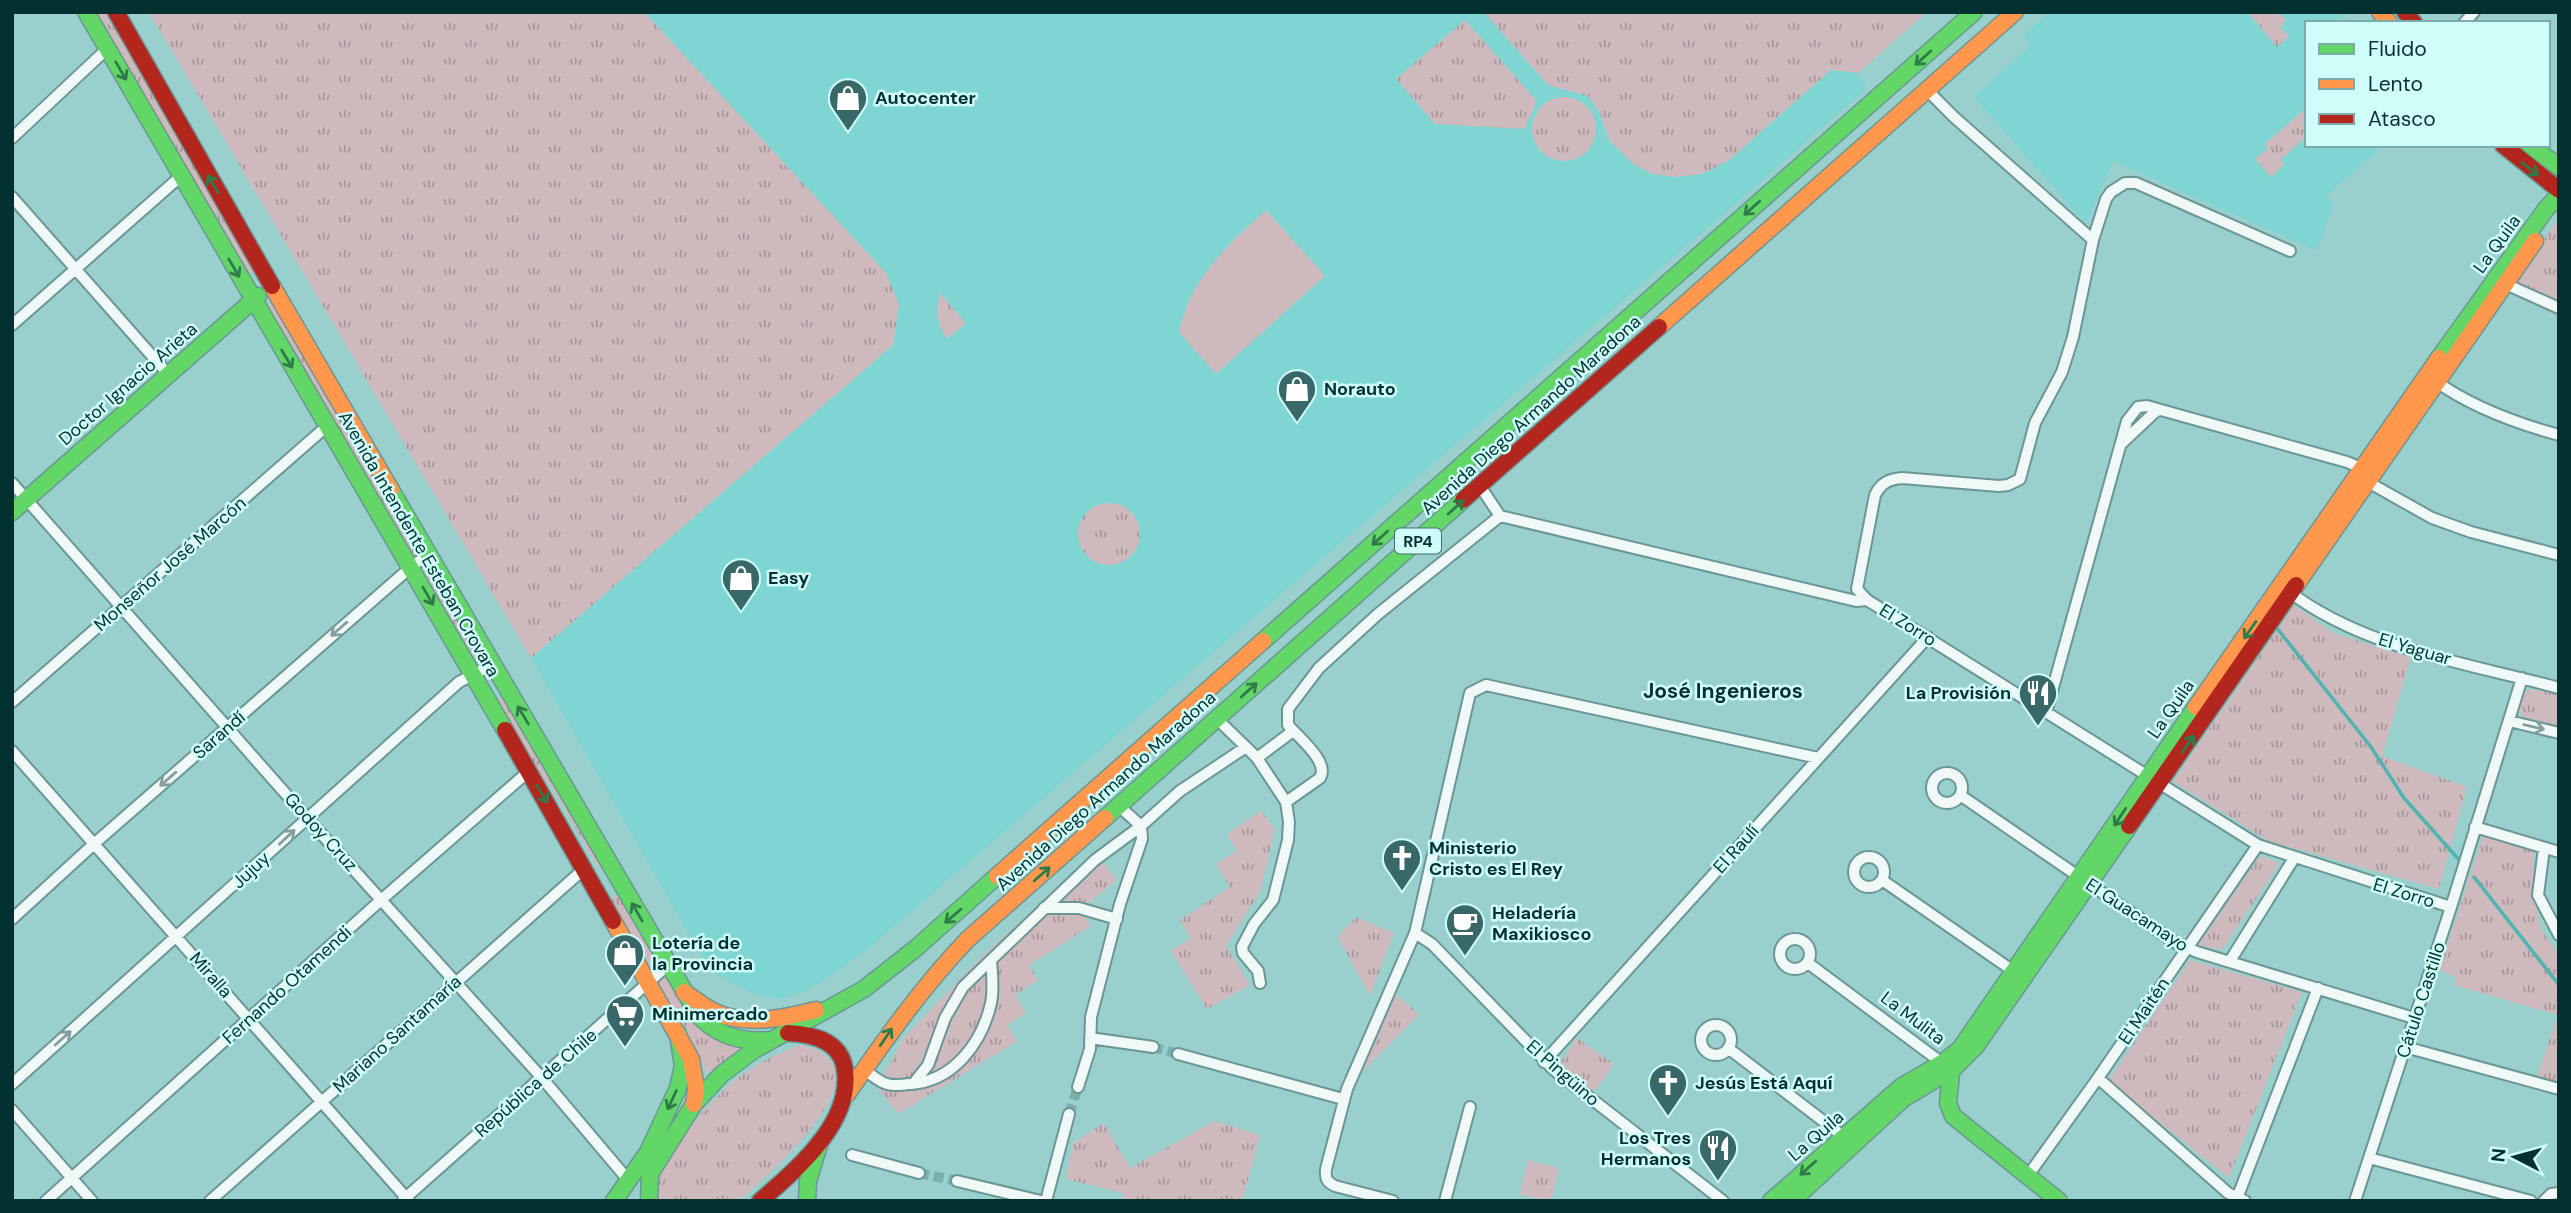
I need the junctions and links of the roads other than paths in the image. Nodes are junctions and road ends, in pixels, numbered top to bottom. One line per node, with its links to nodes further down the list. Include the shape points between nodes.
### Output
1 (86, 12): 5 (main road, Avenida Intendente Esteban Crovara)
2 (116, 12): 18 (main road, Avenida Intendente Esteban Crovara, one-way to 2)
3 (1974, 12): 91 (main road, Avenida Diego Armando Maradona / RP4, one-way to 91, via 951,919 888,971 837,1005)
4 (2015, 12): 6 (main road, Avenida Diego Armando Maradona / RP4)
5 (108, 48): 7 (street); 11 (main road, Avenida Intendente Esteban Crovara, one-way to 11)
6 (1927, 90): 14 (street); 28 (main road, Avenida Diego Armando Maradona / RP4)
7 (12, 138)
8 (2505, 147): 12 (main road, one-way to 12)
9 (2533, 147): 10 (main road)
10 (2559, 167)
11 (181, 176): 16 (street); 19 (main road, Avenida Intendente Esteban Crovara, one-way to 19)
12 (2559, 195): 17 (main road, La Quila)
13 (12, 197): 16 (street)
14 (2093, 240): 15 (street, El Zorro, via 2111,192 2125,183 2136,183); 36 (street, El Zorro, via 2073,337 2062,372 2035,423 2020,479 1999,486 1902,478 1881,485 1857,581 1857,589)
15 (2290, 251)
16 (76, 268): 21 (street); 22 (street)
17 (2501, 282): 20 (street); 23 (main road, La Quila)
18 (272, 286): 19 (main road, Doctor Ignacio Arieta); 32 (main road, Avenida Intendente Esteban Crovara)
19 (252, 300): 22 (main road, Doctor Ignacio Arieta); 24 (main road, Avenida Intendente Esteban Crovara, one-way to 24)
20 (2559, 308)
21 (12, 325)
22 (168, 374): 29 (main road, Doctor Ignacio Arieta)
23 (2432, 379): 25 (street, via 2478,406); 26 (main road, La Quila)
24 (327, 426): 34 (main road, Avenida Intendente Esteban Crovara); 37 (street, Monseñor José Marcón)
25 (2559, 435)
26 (2365, 475): 33 (street, via 2418,512 2444,523); 35 (main road, La Quila); 44 (street, via 2347,462 2156,411 2121,444)
27 (12, 484): 29 (street, Godoy Cruz)
28 (1480, 486): 31 (street); 45 (main road, Avenida Diego Armando Maradona / RP4, one-way to 28)
29 (26, 499): 30 (main road, Doctor Ignacio Arieta); 37 (street, Godoy Cruz)
30 (12, 512)
31 (1500, 516): 36 (street); 48 (street, via 1319,668 1288,709 1288,725)
32 (429, 554): 34 (street, Sarandí); 39 (main road, Avenida Intendente Esteban Crovara)
33 (2559, 555)
34 (411, 567): 40 (main road, Avenida Intendente Esteban Crovara, one-way to 40); 47 (street, Sarandí, one-way to 47)
35 (2287, 590): 41 (street, El Yaguar, via 2323,614 2374,638); 55 (main road, La Quila)
36 (1867, 600): 38 (street, El Zorro)
37 (121, 607): 43 (street, Monseñor José Marcón); 47 (street, Godoy Cruz)
38 (1928, 637): 44 (street, El Zorro); 53 (street, El Raulí)
39 (494, 664): 40 (street, Jujuy); 82 (main road, Avenida Intendente Esteban Crovara, one-way to 39)
40 (472, 673): 54 (main road, Avenida Intendente Esteban Crovara); 59 (street, Jujuy)
41 (2522, 678): 42 (street, El Yaguar); 46 (street, Cátulo Castillo)
42 (2559, 688)
43 (12, 702)
44 (2046, 713): 55 (street, El Zorro)
45 (1217, 719): 50 (street); 58 (main road, Avenida Diego Armando Maradona / RP4)
46 (2509, 721): 49 (street, one-way to 49); 61 (street, Cátulo Castillo)
47 (228, 727): 59 (street, Godoy Cruz); 62 (street, Sarandí, one-way to 62)
48 (1293, 731): 52 (street); 57 (street, via 1323,773)
49 (2559, 733)
50 (1246, 747): 52 (street); 60 (street, via 1180,791)
51 (12, 751): 62 (street, Miralla)
52 (1257, 758): 57 (street)
53 (1818, 758): 75 (street, via 1482,685 1467,697); 99 (street, El Raulí)
54 (529, 771): 67 (main road, Avenida Intendente Esteban Crovara, one-way to 67); 70 (street, Fernando Otamendi)
55 (2154, 780): 63 (street, El Zorro); 69 (main road, La Quila)
56 (1960, 795): 69 (street, El Guacamayo)
57 (1286, 802): 85 (street, via 1288,840 1273,900 1242,947 1258,971)
58 (1119, 806): 60 (street); 101 (main road, Avenida Diego Armando Maradona / RP4, one-way to 58, via 942,965)
59 (307, 818): 70 (street, Godoy Cruz); 77 (street, Jujuy, one-way to 59)
60 (1141, 826): 72 (street, via 1095,860); 74 (street, via 1142,839)
61 (2475, 827): 64 (street); 71 (street, Cátulo Castillo)
62 (95, 843): 73 (street, Sarandí); 77 (street, Miralla)
63 (2258, 845): 66 (street, El Zorro); 78 (street, El Maitén)
64 (2544, 848): 65 (street); 76 (street, via 2538,895)
65 (2559, 852)
66 (2294, 858): 71 (street, El Zorro); 80 (street)
67 (585, 868): 84 (street, Mariano Santamaría); 86 (main road, Avenida Intendente Esteban Crovara)
68 (1882, 880): 83 (street)
69 (2085, 882): 78 (street, El Guacamayo); 83 (main road, La Quila)
70 (381, 900): 84 (street, Godoy Cruz); 90 (street, Fernando Otamendi)
71 (2451, 907): 89 (street, Cátulo Castillo)
72 (1044, 908): 74 (street, via 1079,908); 79 (street)
73 (12, 919)
74 (1117, 919): 93 (street, via 1091,1017)
75 (1415, 933): 99 (street, El Pingüino, via 1432,944); 109 (street)
76 (2559, 935)
77 (178, 937): 90 (street, Miralla); 104 (street, Jujuy, one-way to 77)
78 (2187, 948): 80 (street, El Guacamayo); 103 (street, El Maitén)
79 (991, 960): 105 (street, via 960,991 928,1065); 105 (street, via 991,1002 974,1044 949,1072)
80 (2230, 961): 87 (street, El Guacamayo)
81 (1808, 963): 100 (street, La Mulita)
82 (668, 965): 86 (street, República de Chile); 88 (main road, Avenida Intendente Esteban Crovara)
83 (2019, 976): 100 (main road, La Quila)
84 (455, 982): 102 (street, Godoy Cruz); 110 (street, Mariano Santamaría)
85 (1260, 983)
86 (649, 984): 92 (main road, Avenida Intendente Esteban Crovara); 102 (street, República de Chile)
87 (2318, 988): 89 (street, El Guacamayo); 127 (street)
88 (684, 992): 91 (main road, via 721,1015); 94 (main road, Avenida Intendente Esteban Crovara, via 716,1033)
89 (2414, 1018): 96 (street, Cátulo Castillo)
90 (249, 1019): 110 (street, Miralla); 122 (street, Fernando Otamendi)
91 (794, 1025): 94 (main road, RP4); 108 (main road, via 834,1047 846,1067)
92 (678, 1034): 111 (main road, Avenida Intendente Esteban Crovara, via 694,1072); 123 (main road, one-way to 123, via 682,1077 648,1152)
93 (1090, 1038): 95 (street); 106 (street)
94 (772, 1040): 111 (main road, RP4, via 722,1074)
95 (1153, 1047)
96 (2405, 1047): 107 (street); 118 (street, Cátulo Castillo)
97 (1728, 1048): 116 (street)
98 (1178, 1054): 109 (street)
99 (1544, 1062): 140 (street, El Pingüino)
100 (1946, 1068): 116 (main road, La Quila, via 1909,1080); 121 (main road, La Mulita, via 1951,1078 1948,1103 1953,1116)
101 (864, 1070): 105 (street, via 884,1083); 108 (main road, Avenida Diego Armando Maradona / RP4)
102 (542, 1078): 123 (street, Godoy Cruz); 126 (street, República de Chile)
103 (2098, 1079): 121 (street, El Maitén); 127 (street)
104 (12, 1084)
105 (913, 1084)
106 (1078, 1087)
107 (2559, 1089)
108 (848, 1094): 115 (main road, RP4)
109 (1343, 1099): 138 (street, via 1326,1169 1328,1182)
110 (323, 1101): 126 (street, Miralla); 130 (street, Mariano Santamaría)
111 (694, 1104): 120 (main road, RP4)
112 (1469, 1107): 139 (street)
113 (12, 1110): 122 (street)
114 (1069, 1114): 137 (street)
115 (820, 1141): 134 (main road, RP4); 135 (main road)
116 (1849, 1141): 141 (main road, La Quila, one-way to 141); 142 (main road, La Quila)
117 (852, 1155): 119 (street)
118 (2370, 1158): 144 (street, Cátulo Castillo); 145 (street)
119 (919, 1173)
120 (650, 1174): 132 (main road, RP4); 133 (main road)
121 (2027, 1177): 143 (main road, La Mulita)
122 (72, 1179): 128 (street, Fernando Otamendi); 129 (street)
123 (629, 1181): 131 (main road)
124 (957, 1181): 136 (street)
125 (2559, 1193): 146 (street)
126 (406, 1200)
127 (2239, 1200)
128 (46, 1201)
129 (92, 1201)
130 (211, 1201)
131 (614, 1201)
132 (627, 1201)
133 (649, 1201)
134 (760, 1201)
135 (807, 1201)
136 (1041, 1201)
137 (1046, 1201)
138 (1393, 1201)
139 (1445, 1201)
140 (1723, 1201)
141 (1771, 1201)
142 (1792, 1201)
143 (2059, 1201)
144 (2355, 1201)
145 (2531, 1201)
146 (2544, 1201)

